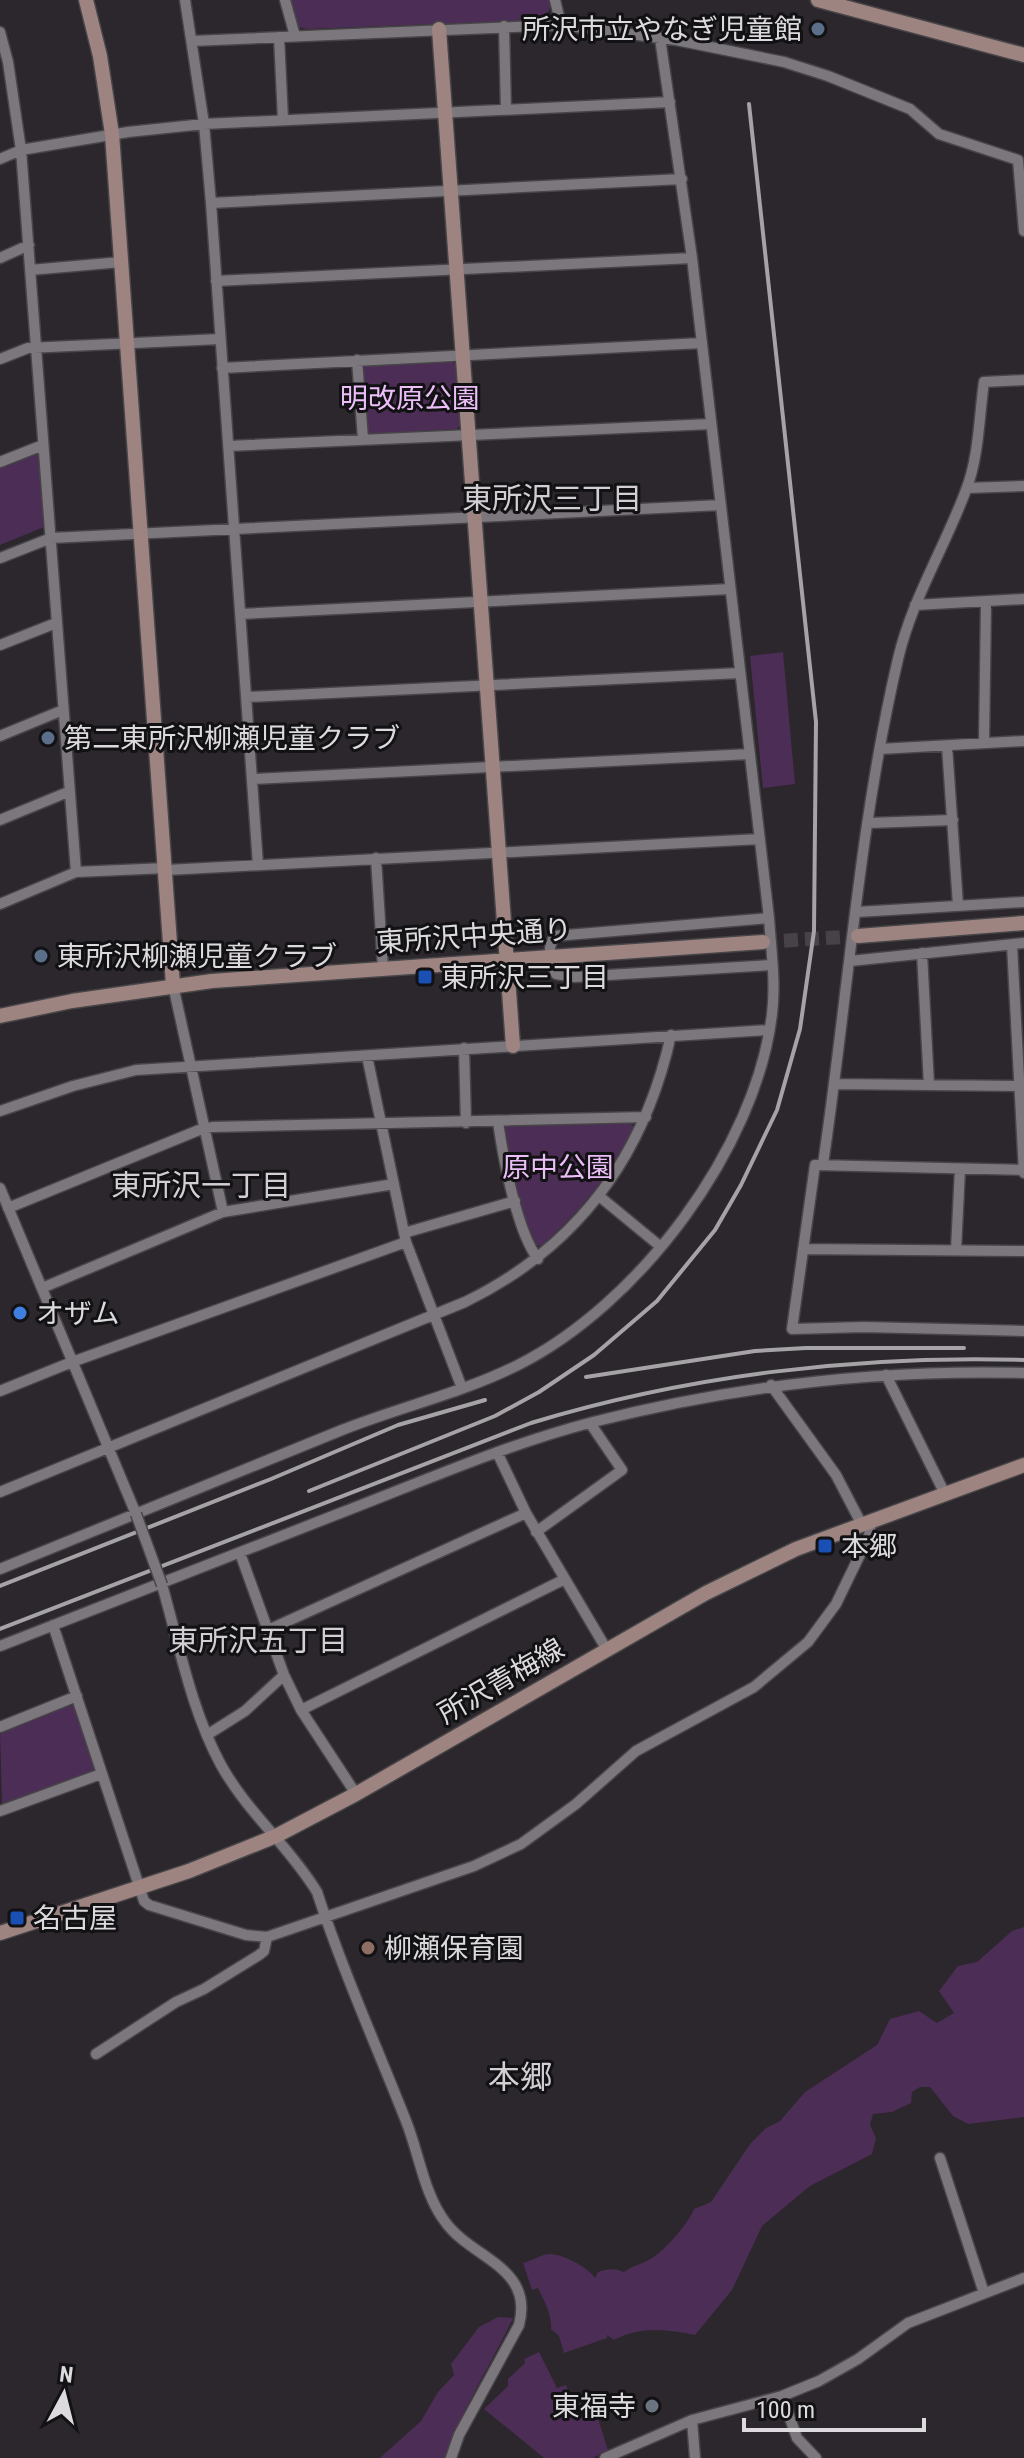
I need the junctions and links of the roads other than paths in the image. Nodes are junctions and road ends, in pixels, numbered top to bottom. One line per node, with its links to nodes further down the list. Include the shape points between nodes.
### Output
1 (86, 0): 21 (street)
2 (185, 0): 13 (street)
3 (285, 0): 10 (street)
4 (555, 0): 6 (street)
5 (827, 1): 14 (street)
6 (561, 25): 7 (street); 12 (street)
7 (504, 26): 8 (street); 17 (street)
8 (439, 29): 10 (street); 18 (street)
9 (0, 32): 15 (street)
10 (295, 36): 11 (street)
11 (279, 37): 13 (street); 19 (street)
12 (660, 38): 16 (street); 27 (street, via 828,76 910,109 939,134 1018,160)
13 (192, 41): 20 (street)
14 (1024, 55)
15 (4, 64): 22 (street)
16 (670, 102): 17 (street); 24 (street)
17 (506, 110): 18 (street)
18 (445, 112): 19 (street); 25 (street)
19 (283, 119): 20 (street)
20 (204, 124): 21 (street); 26 (street)
21 (112, 134): 22 (street); 31 (street)
22 (21, 150): 23 (street); 28 (street)
23 (0, 159)
24 (682, 179): 25 (street); 30 (street)
25 (450, 190): 26 (street); 33 (street)
26 (211, 203): 34 (street)
27 (1024, 231)
28 (29, 245): 29 (street); 32 (street)
29 (0, 258)
30 (692, 258): 33 (street); 36 (street)
31 (121, 262): 32 (street); 37 (street)
32 (30, 270): 38 (street)
33 (457, 270): 34 (street); 39 (street)
34 (216, 281): 35 (street)
35 (220, 339): 37 (street); 42 (street)
36 (702, 343): 39 (street); 44 (street)
37 (128, 344): 38 (street); 55 (street)
38 (36, 347): 40 (street); 47 (street)
39 (462, 356): 41 (street); 45 (street)
40 (0, 359)
41 (357, 360): 42 (street); 46 (street)
42 (222, 368): 48 (street)
43 (1024, 380): 51 (street, via 984,382)
44 (711, 424): 45 (street); 52 (street)
45 (468, 436): 46 (street); 53 (street)
46 (363, 439): 48 (street)
47 (43, 445): 49 (street); 56 (street)
48 (229, 446): 54 (street)
49 (0, 462)
50 (1024, 486): 51 (street)
51 (967, 488): 62 (street)
52 (721, 505): 53 (street); 58 (street)
53 (475, 518): 54 (street); 61 (street)
54 (234, 529): 55 (street); 63 (street)
55 (140, 533): 56 (street); 86 (street)
56 (51, 538): 57 (street); 64 (street)
57 (0, 558)
58 (730, 589): 61 (street); 66 (street)
59 (1024, 599): 60 (street)
60 (986, 603): 62 (street); 72 (street)
61 (481, 604): 63 (street); 67 (street)
62 (915, 605): 74 (street, via 898,657)
63 (241, 614): 68 (street)
64 (56, 623): 65 (street); 69 (street)
65 (1, 643)
66 (740, 673): 67 (street); 75 (street)
67 (487, 685): 68 (street); 76 (street)
68 (247, 697): 77 (street)
69 (63, 710): 70 (street); 78 (street)
70 (0, 736)
71 (1024, 741): 72 (street)
72 (984, 743): 73 (street)
73 (947, 746): 74 (street); 80 (street)
74 (880, 749): 81 (street)
75 (750, 754): 76 (street); 82 (street)
76 (493, 767): 77 (street); 83 (street)
77 (253, 779): 85 (street)
78 (68, 792): 79 (street); 87 (street)
79 (0, 820)
80 (953, 820): 81 (street); 90 (street)
81 (869, 823): 91 (street)
82 (760, 839): 83 (street); 92 (street)
83 (499, 851): 84 (street); 100 (street)
84 (376, 858): 85 (street); 103 (street)
85 (258, 865): 86 (street)
86 (166, 869): 87 (street); 104 (street)
87 (76, 872): 89 (street)
88 (1024, 902): 90 (street)
89 (0, 904)
90 (958, 905): 91 (street)
91 (857, 912): 101 (street)
92 (769, 918): 99 (street, via 555,936); 102 (street)
93 (1024, 923): 94 (street)
94 (858, 936)
95 (763, 942): 99 (street, 東所沢中央通り)
96 (1024, 943): 97 (street)
97 (1012, 945): 98 (street); 114 (street)
98 (922, 953): 101 (street); 113 (street)
99 (550, 957): 100 (street, 東所沢中央通り); 102 (street, via 556,974 565,977)
100 (507, 961): 103 (street, 東所沢中央通り); 108 (street)
101 (850, 961): 112 (street)
102 (772, 965): 106 (street)
103 (383, 968): 104 (street, 東所沢中央通り)
104 (173, 985): 105 (street, 東所沢中央通り); 111 (street)
105 (0, 1016)
106 (769, 1030): 107 (street); 132 (street, via 761,1069 734,1137)
107 (671, 1035): 108 (street); 116 (street)
108 (513, 1046): 109 (street)
109 (464, 1048): 110 (street); 118 (street)
110 (367, 1056): 111 (street); 119 (street)
111 (191, 1065): 115 (street, via 99,1078); 120 (street)
112 (835, 1084): 113 (street); 122 (street)
113 (929, 1085): 114 (street)
114 (1019, 1086): 121 (street)
115 (0, 1111)
116 (646, 1117): 117 (street); 127 (street)
117 (498, 1122): 118 (street); 128 (street)
118 (466, 1123): 119 (street)
119 (382, 1124): 120 (street); 125 (street)
120 (205, 1128): 129 (street); 130 (street)
121 (1023, 1128): 124 (street)
122 (823, 1164): 123 (street); 133 (street, via 815,1165)
123 (960, 1169): 124 (street); 134 (street)
124 (1024, 1171)
125 (394, 1184): 130 (street); 131 (street)
126 (0, 1188): 129 (street)
127 (599, 1196): 132 (street); 136 (street)
128 (515, 1201): 131 (street); 136 (street)
129 (8, 1208): 137 (street)
130 (223, 1212): 137 (street)
131 (405, 1237): 138 (street); 140 (street)
132 (661, 1247): 144 (street, via 579,1328 517,1366)
133 (803, 1249): 134 (street); 139 (street, via 792,1329)
134 (956, 1250): 135 (street)
135 (1024, 1251)
136 (538, 1259): 138 (street, via 503,1284)
137 (42, 1288): 140 (street)
138 (434, 1315): 144 (street); 147 (street)
139 (1024, 1331)
140 (72, 1362): 145 (street); 147 (street)
141 (886, 1375): 142 (street); 143 (street); 151 (street)
142 (1023, 1376)
143 (771, 1385): 146 (street); 154 (street)
144 (462, 1388): 153 (street, via 363,1421)
145 (0, 1391)
146 (590, 1423): 148 (street); 155 (street, via 622,1470)
147 (108, 1448): 150 (street); 153 (street)
148 (497, 1452): 152 (street); 156 (street)
149 (1024, 1465): 151 (street, 所沢青梅線)
150 (0, 1492)
151 (945, 1494): 154 (street, 所沢青梅線)
152 (526, 1513): 155 (street); 161 (street)
153 (136, 1514): 157 (street); 159 (street, bridge)
154 (866, 1522): 163 (street, 所沢青梅線, via 760,1565); 174 (street, via 869,1536 836,1604 808,1642 754,1687 636,1751 521,1844 474,1866)
155 (536, 1532): 158 (street)
156 (240, 1553): 159 (street); 161 (street)
157 (0, 1569)
158 (565, 1579): 163 (street); 166 (street)
159 (162, 1585): 160 (street); 168 (street)
160 (53, 1625): 162 (street); 165 (street)
161 (268, 1630): 164 (street)
162 (0, 1646)
163 (607, 1650): 170 (street, 所沢青梅線)
164 (284, 1675): 166 (street); 168 (street, via 245,1711)
165 (77, 1696): 167 (street); 169 (street)
166 (301, 1710): 170 (street)
167 (0, 1727)
168 (207, 1735): 172 (street, via 247,1805)
169 (101, 1774): 171 (street); 173 (street)
170 (356, 1794): 172 (street, 所沢青梅線)
171 (1, 1809)
172 (276, 1836): 173 (street, 所沢青梅線); 174 (street, via 309,1879)
173 (139, 1887): 175 (street, 所沢青梅線); 176 (street, via 149,1905)
174 (325, 1916): 176 (street); 183 (street, via 438,2209 447,2225 516,2284 523,2301 519,2325)
175 (0, 1933)
176 (267, 1937): 177 (street, via 259,1955)
177 (96, 2054)
178 (940, 2158): 180 (street)
179 (1024, 2278): 180 (street)
180 (984, 2293): 181 (street, via 908,2323 858,2359)
181 (782, 2396): 182 (street); 186 (street, via 797,2438)
182 (692, 2420): 184 (street); 185 (street)
183 (451, 2458)
184 (605, 2458)
185 (695, 2458)
186 (816, 2458)

